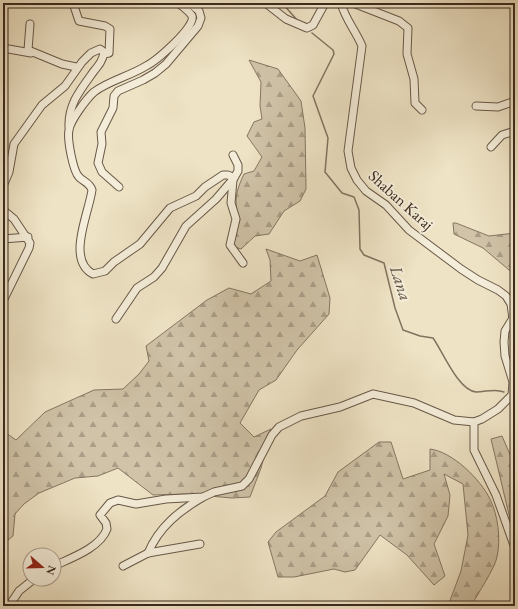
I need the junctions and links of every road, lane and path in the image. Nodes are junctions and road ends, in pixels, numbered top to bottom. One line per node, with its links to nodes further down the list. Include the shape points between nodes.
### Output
1 (73, 3): 11 (street, via 79,21 110,29 110,51)
2 (178, 3): 16 (street, via 192,18 192,23 184,34 147,66 107,84 94,93)
3 (186, 3): 23 (street, via 199,11 201,18 198,26 155,73 118,91 114,96 113,108 101,132 102,144 98,163 102,172)
4 (325, 3): 7 (street, via 313,25 307,28 286,19)
5 (341, 3): 29 (street, Shaban Karaj, via 362,46 348,151 348,161 354,176 366,191 386,205 409,230 478,280 506,296 511,304)
6 (353, 3): 15 (street, via 399,21 408,28 407,54 413,73 415,103)
7 (268, 5)
8 (30, 24): 10 (street, via 27,46)
9 (3, 48): 10 (street)
10 (31, 53): 12 (street)
11 (104, 54): 12 (street, via 103,50 96,50); 16 (street, via 70,110)
12 (76, 67): 20 (street, via 71,79 42,105 14,144)
13 (515, 102): 14 (street, via 498,107)
14 (476, 106)
15 (422, 110)
16 (69, 129): 21 (street, via 69,144 76,172 92,190 80,245 82,262 86,270 93,274 101,273 140,244 170,208 196,196 223,176)
17 (515, 131): 18 (street, via 502,135)
18 (491, 146)
19 (233, 155): 21 (street, via 238,165 238,172)
20 (5, 178): 22 (street)
21 (234, 178): 27 (street, via 231,203 236,219 230,245); 30 (street, via 186,226 162,268 154,277 137,288)
22 (3, 186)
23 (119, 187)
24 (3, 210): 25 (street)
25 (28, 237): 26 (street); 28 (street, via 29,248)
26 (3, 239)
27 (243, 263)
28 (3, 301)
29 (513, 318): 31 (street, Shaban Karaj); 32 (street, via 505,331 504,342 505,356 513,382 512,395 490,414)
30 (116, 319)
31 (515, 334)
32 (474, 422): 33 (street, via 454,420 414,403 373,394 340,407 301,416 279,427 245,484); 35 (street, via 474,450 496,495)
33 (203, 497): 36 (street, via 164,526); 37 (street, via 136,504 114,501 100,515 107,529 101,539)
34 (200, 544): 36 (street)
35 (515, 548)
36 (148, 553): 38 (street)
37 (62, 562)
38 (123, 566)
39 (24, 587): 40 (street)
40 (9, 606)

